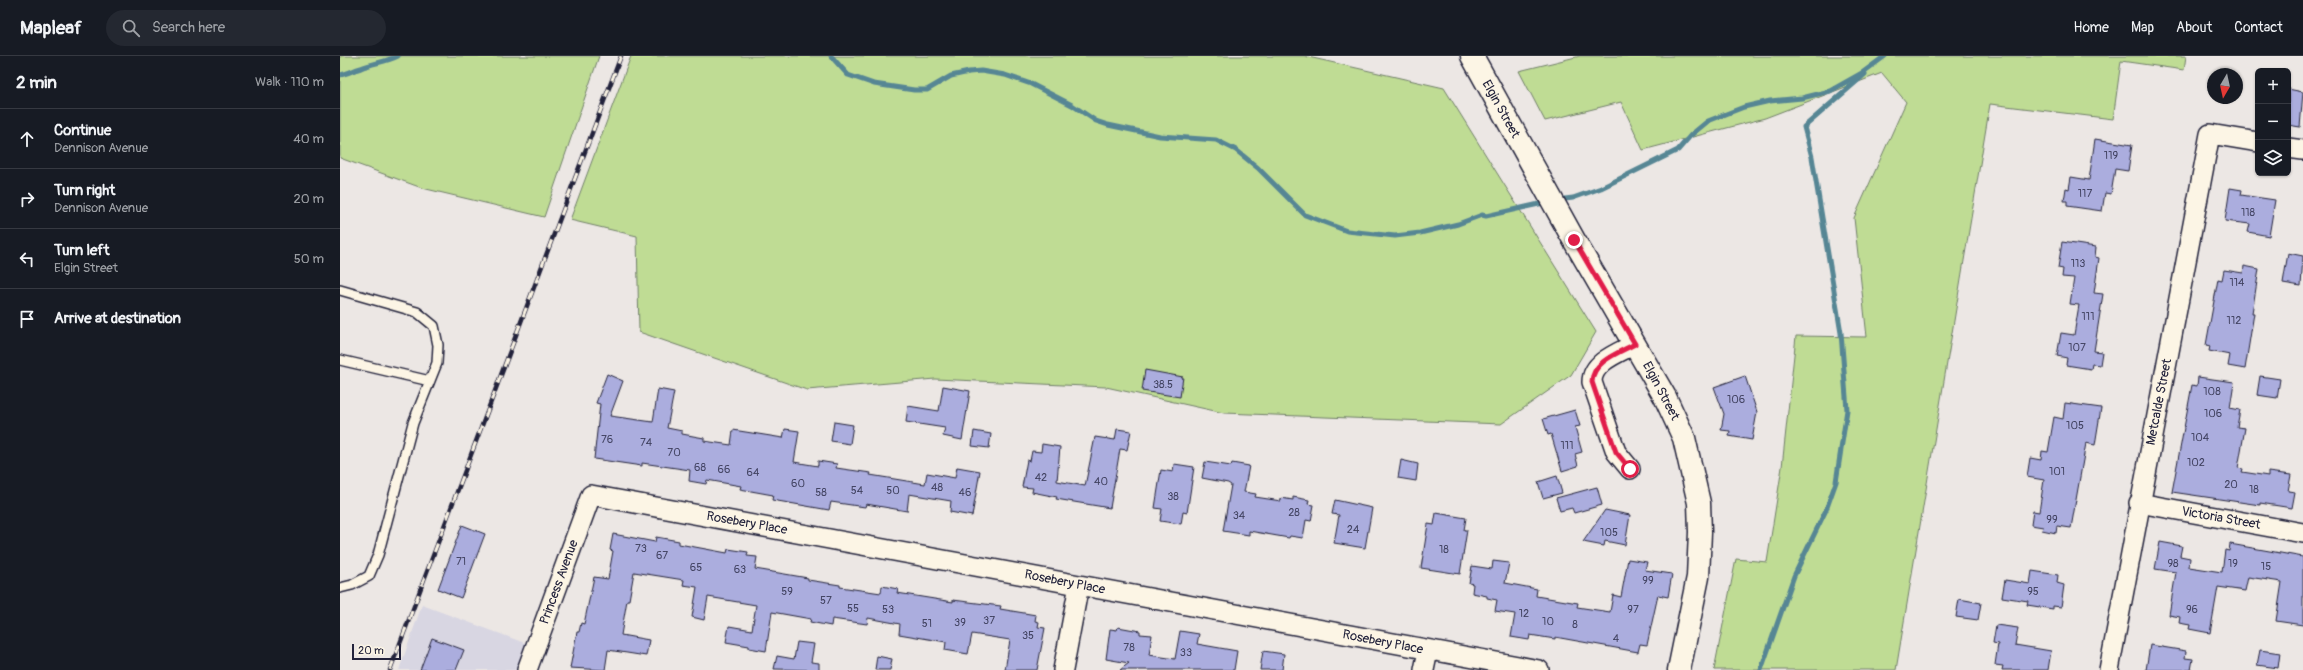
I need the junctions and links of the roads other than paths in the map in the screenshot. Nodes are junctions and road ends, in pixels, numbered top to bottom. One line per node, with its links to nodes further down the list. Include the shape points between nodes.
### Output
1 (1472, 56): 6 (street, Elgin Street)
2 (2255, 142): 11 (street, Metcalde Street, via 2210,134)
3 (2291, 148): 4 (street)
4 (2303, 150)
5 (340, 290): 8 (lane, via 416,312 434,326 438,345)
6 (1635, 344): 9 (street, via 1596,367 1592,373 1592,382 1616,452); 20 (street, Elgin Street, via 1665,397 1684,438 1699,503 1698,577)
7 (340, 360): 8 (lane)
8 (430, 381): 14 (lane, via 413,423 378,555 369,576)
9 (1630, 469)
10 (591, 494): 13 (street, Rosebery Place); 16 (street, Princess Avenue)
11 (2139, 503): 12 (street, Victoria Street); 21 (street, Metcalde Street)
12 (2303, 533)
13 (1079, 585): 15 (street, Rosebery Place); 17 (street)
14 (340, 588)
15 (1428, 651): 18 (street); 19 (street, Rosebery Place)
16 (527, 670)
17 (1063, 670)
18 (1424, 670)
19 (1539, 670)
20 (1679, 670)
21 (2109, 670)

